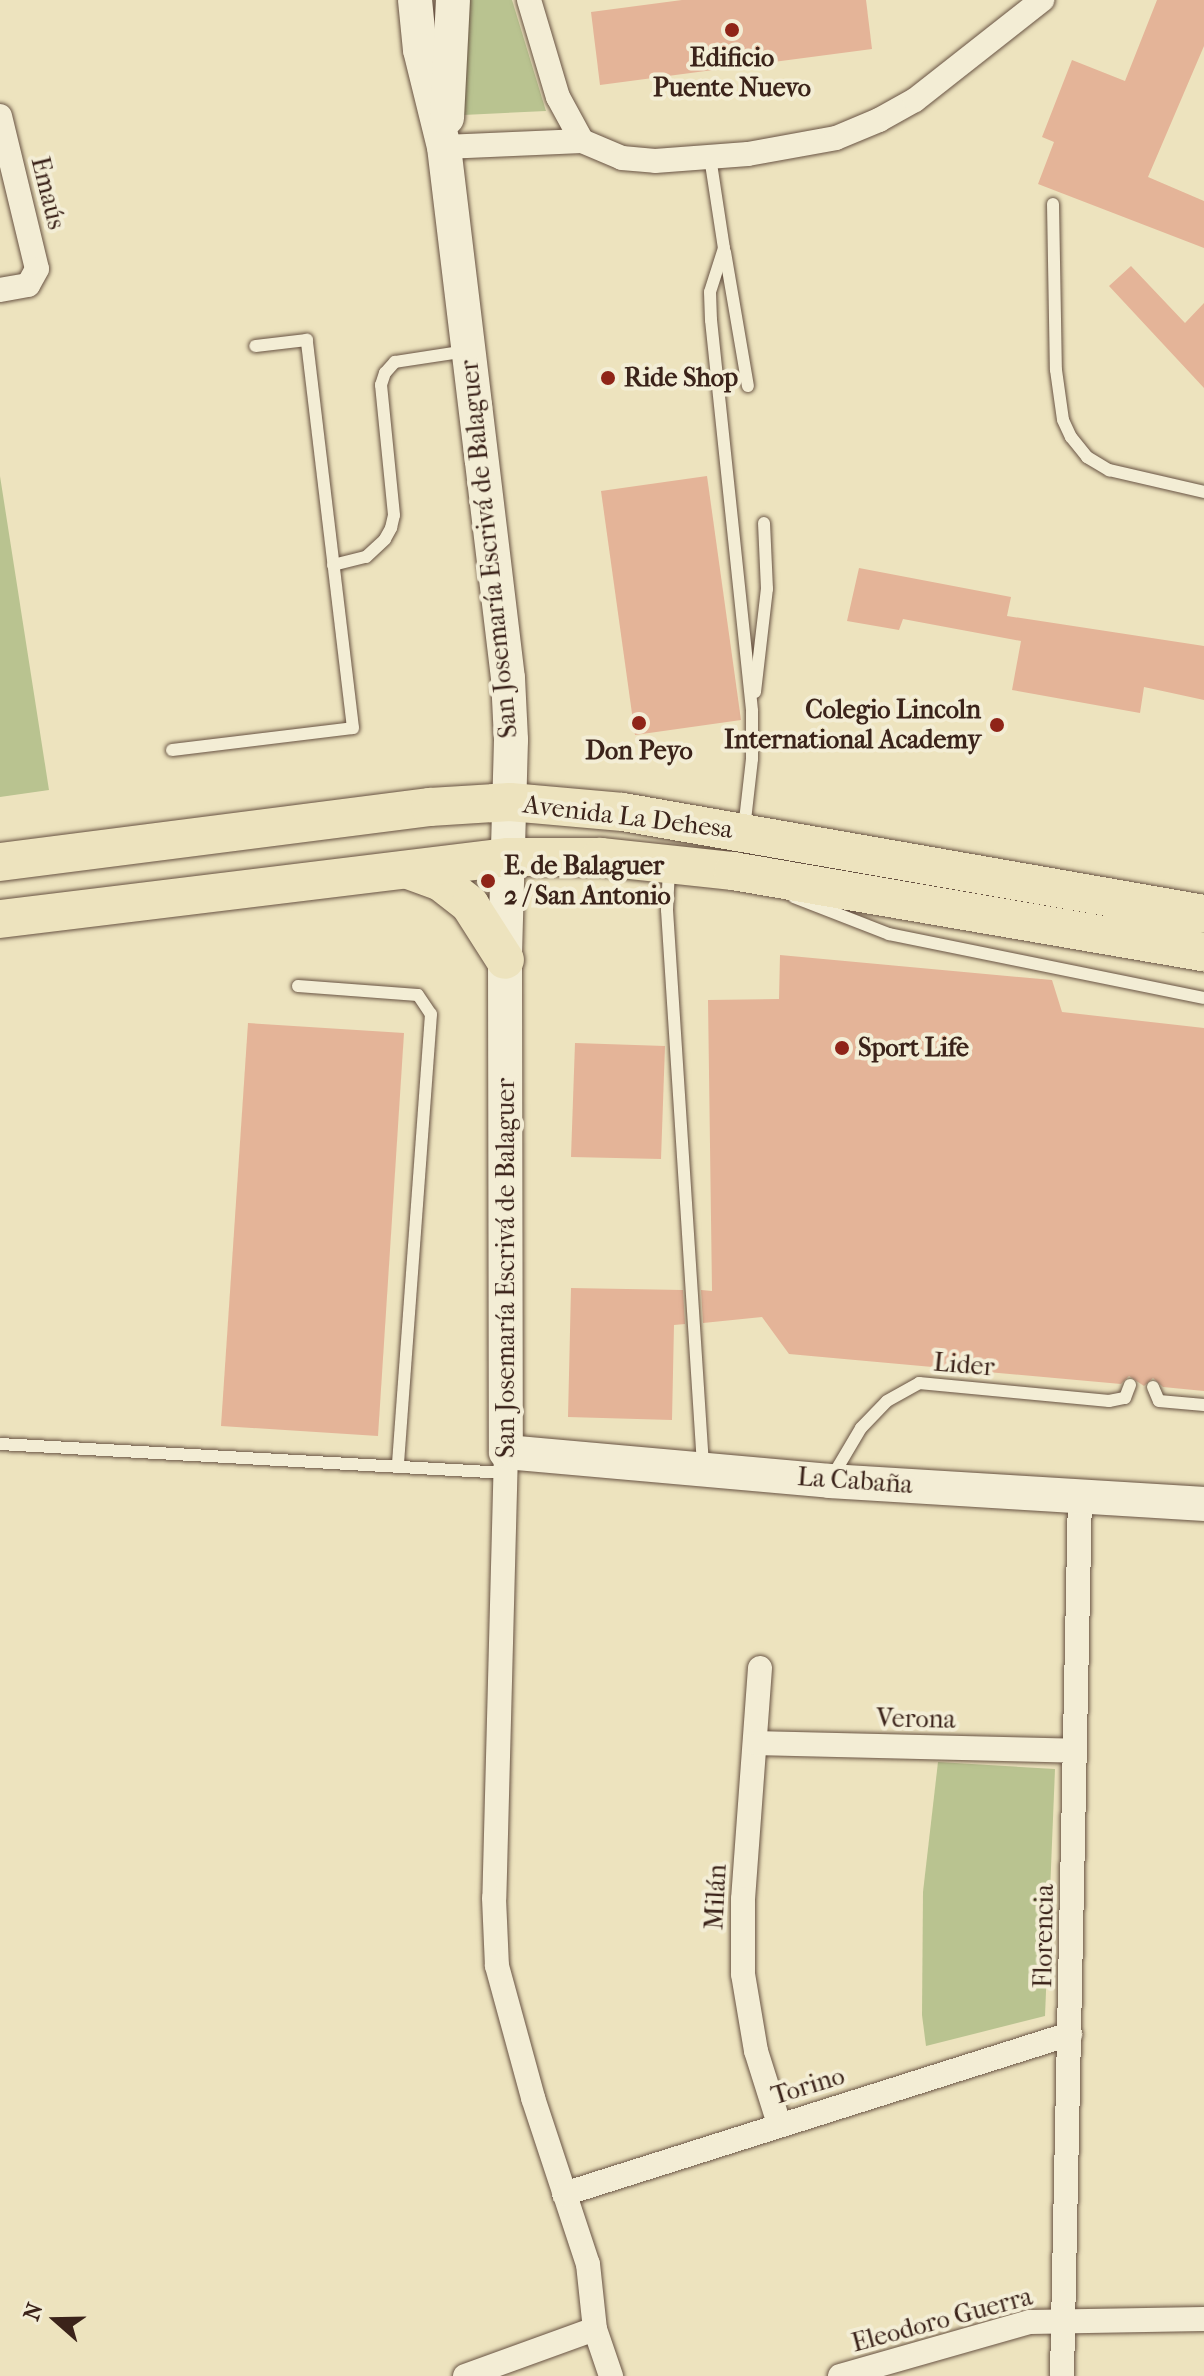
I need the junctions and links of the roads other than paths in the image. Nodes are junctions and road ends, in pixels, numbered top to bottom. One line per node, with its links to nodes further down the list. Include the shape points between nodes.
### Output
1 (415, 0): 7 (street, San Josemaría Escrivá de Balaguer, via 420,50)
2 (453, 0): 7 (street, San Josemaría Escrivá de Balaguer)
3 (529, 0): 6 (street, via 558,97)
4 (1042, 0): 8 (street, via 915,100 879,120 836,138)
5 (0, 116): 11 (street, Emaús, via 36,260 32,282)
6 (582, 141): 7 (street); 8 (street, via 622,158)
7 (444, 147): 13 (street, San Josemaría Escrivá de Balaguer)
8 (710, 157): 10 (lane)
9 (1053, 204): 15 (lane, via 1056,370 1063,420 1071,437 1087,457 1109,470)
10 (724, 248): 14 (lane); 18 (lane, via 710,292 711,320)
11 (0, 290)
12 (255, 346): 17 (lane, via 307,340)
13 (469, 351): 17 (lane, via 395,362 385,373 381,385 391,528 366,557); 20 (street, San Josemaría Escrivá de Balaguer, via 508,678)
14 (748, 386)
15 (1204, 492)
16 (764, 523): 18 (lane, via 764,637)
17 (333, 565): 19 (lane, via 353,728)
18 (752, 711): 21 (lane)
19 (172, 750)
20 (510, 802): 21 (main road, Avenida La Dehesa, via 613,810); 22 (street, San Josemaría Escrivá de Balaguer); 23 (main road, Avenida La Dehesa, via 430,807)
21 (744, 832): 27 (main road, Avenida La Dehesa)
22 (508, 857): 24 (main road, Avenida La Dehesa); 25 (main road, Avenida La Dehesa); 30 (street, San Josemaría Escrivá de Balaguer)
23 (0, 862)
24 (670, 862): 26 (main road, Avenida La Dehesa); 39 (lane, via 667,910)
25 (406, 870): 28 (main road, Avenida La Dehesa); 30 (main road, via 441,882 463,898 485,923)
26 (733, 871): 29 (main road, Avenida La Dehesa); 32 (lane, via 889,934)
27 (1204, 914)
28 (0, 919)
29 (1204, 952)
30 (505, 960): 37 (street, San Josemaría Escrivá de Balaguer)
31 (298, 986): 38 (lane, via 418,995 431,1014)
32 (1204, 998)
33 (1130, 1385): 40 (lane, Lider, via 1125,1398 1109,1401 919,1383 887,1401 861,1428)
34 (1153, 1387): 35 (lane, via 1159,1401)
35 (1204, 1405)
36 (0, 1444): 38 (lane)
37 (506, 1463): 38 (lane); 39 (street, La Cabaña); 48 (street, San Josemaría Escrivá de Balaguer, via 494,1898 497,1966)
38 (398, 1466)
39 (703, 1469): 40 (street, La Cabaña)
40 (830, 1481): 41 (street, La Cabaña)
41 (1080, 1496): 42 (street, La Cabaña); 45 (street, Florencia)
42 (1204, 1504)
43 (760, 1668): 44 (street, Milán)
44 (755, 1743): 45 (street, Verona); 47 (street, Milán, via 743,1974 756,2051)
45 (1075, 1751): 46 (street, Florencia)
46 (1070, 2034): 47 (street, Torino); 49 (street, Florencia)
47 (779, 2124): 48 (street, Torino)
48 (564, 2194): 51 (street, San Josemaría Escrivá de Balaguer, via 588,2264)
49 (1062, 2318): 50 (street, Eleodoro Guerra); 54 (street, Eleodoro Guerra, via 1011,2326); 55 (street, Florencia)
50 (1204, 2319)
51 (595, 2329): 52 (street); 53 (street, San Josemaría Escrivá de Balaguer)
52 (465, 2376)
53 (611, 2376)
54 (840, 2376)
55 (1062, 2376)

